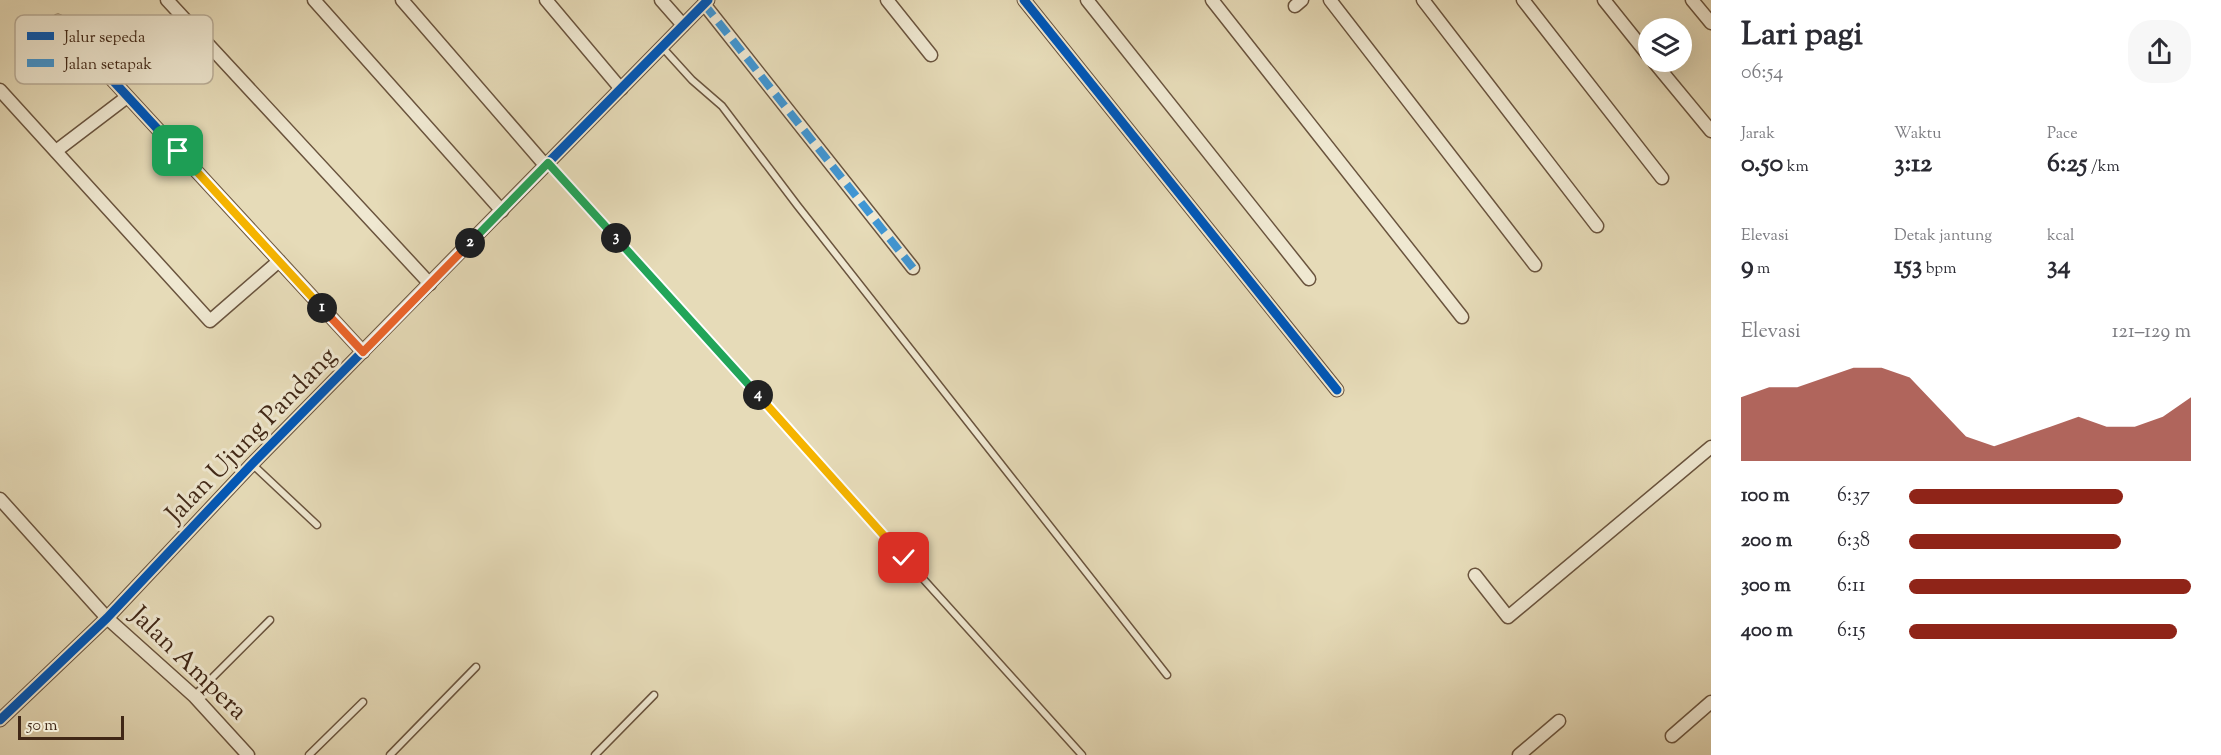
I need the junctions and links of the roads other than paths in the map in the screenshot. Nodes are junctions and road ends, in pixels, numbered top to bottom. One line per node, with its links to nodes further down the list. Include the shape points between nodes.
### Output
1 (167, 0): 16 (street)
2 (314, 0): 32 (street)
3 (402, 0): 30 (street)
4 (546, 0): 25 (street)
5 (661, 0): 18 (street)
6 (887, 0): 22 (street)
7 (1024, 0): 41 (street)
8 (1087, 0): 37 (street)
9 (1212, 0): 39 (street)
10 (1330, 0): 35 (street)
11 (1423, 0): 33 (street)
12 (1523, 0): 31 (street)
13 (1604, 0): 19 (street)
14 (1692, 0): 17 (street)
15 (706, 2): 18 (street, Jalan Ujung Pandang); 36 (street)
16 (181, 15)
17 (1711, 23)
18 (683, 25): 20 (street, Jalan Ujung Pandang)
19 (1638, 42)
20 (662, 47): 25 (street, Jalan Ujung Pandang); 50 (lane, via 722,106)
21 (213, 50): 38 (street)
22 (931, 55)
23 (1662, 72): 28 (street)
24 (115, 84): 27 (street)
25 (621, 89): 30 (street, Jalan Ujung Pandang)
26 (0, 90): 29 (street)
27 (127, 97): 29 (street); 34 (street)
28 (1711, 131)
29 (56, 151): 34 (street, via 210,321)
30 (547, 164): 32 (street, Jalan Ujung Pandang); 62 (lane)
31 (1662, 178)
32 (502, 211): 38 (street, Jalan Ujung Pandang)
33 (1597, 226)
34 (279, 261): 40 (street)
35 (1535, 265)
36 (913, 268)
37 (1309, 279)
38 (430, 284): 40 (street, Jalan Ujung Pandang)
39 (1462, 317)
40 (363, 352): 43 (street, Jalan Ujung Pandang)
41 (1337, 390)
42 (1711, 447): 46 (street, via 1508,617)
43 (252, 464): 45 (lane); 47 (street, Jalan Ujung Pandang)
44 (0, 499): 47 (street, Jalan Ampera)
45 (317, 525)
46 (1475, 575)
47 (107, 618): 52 (street, Jalan Ampera); 55 (street, Jalan Ujung Pandang)
48 (270, 620): 52 (lane)
49 (476, 667): 60 (lane)
50 (1167, 675)
51 (654, 695): 61 (lane)
52 (194, 696): 58 (street, Jalan Ampera)
53 (363, 702): 59 (lane)
54 (1711, 702): 57 (street)
55 (0, 720)
56 (1559, 721): 63 (street)
57 (1672, 736)
58 (248, 755)
59 (309, 755)
60 (390, 755)
61 (595, 755)
62 (1082, 755)
63 (1519, 755)

